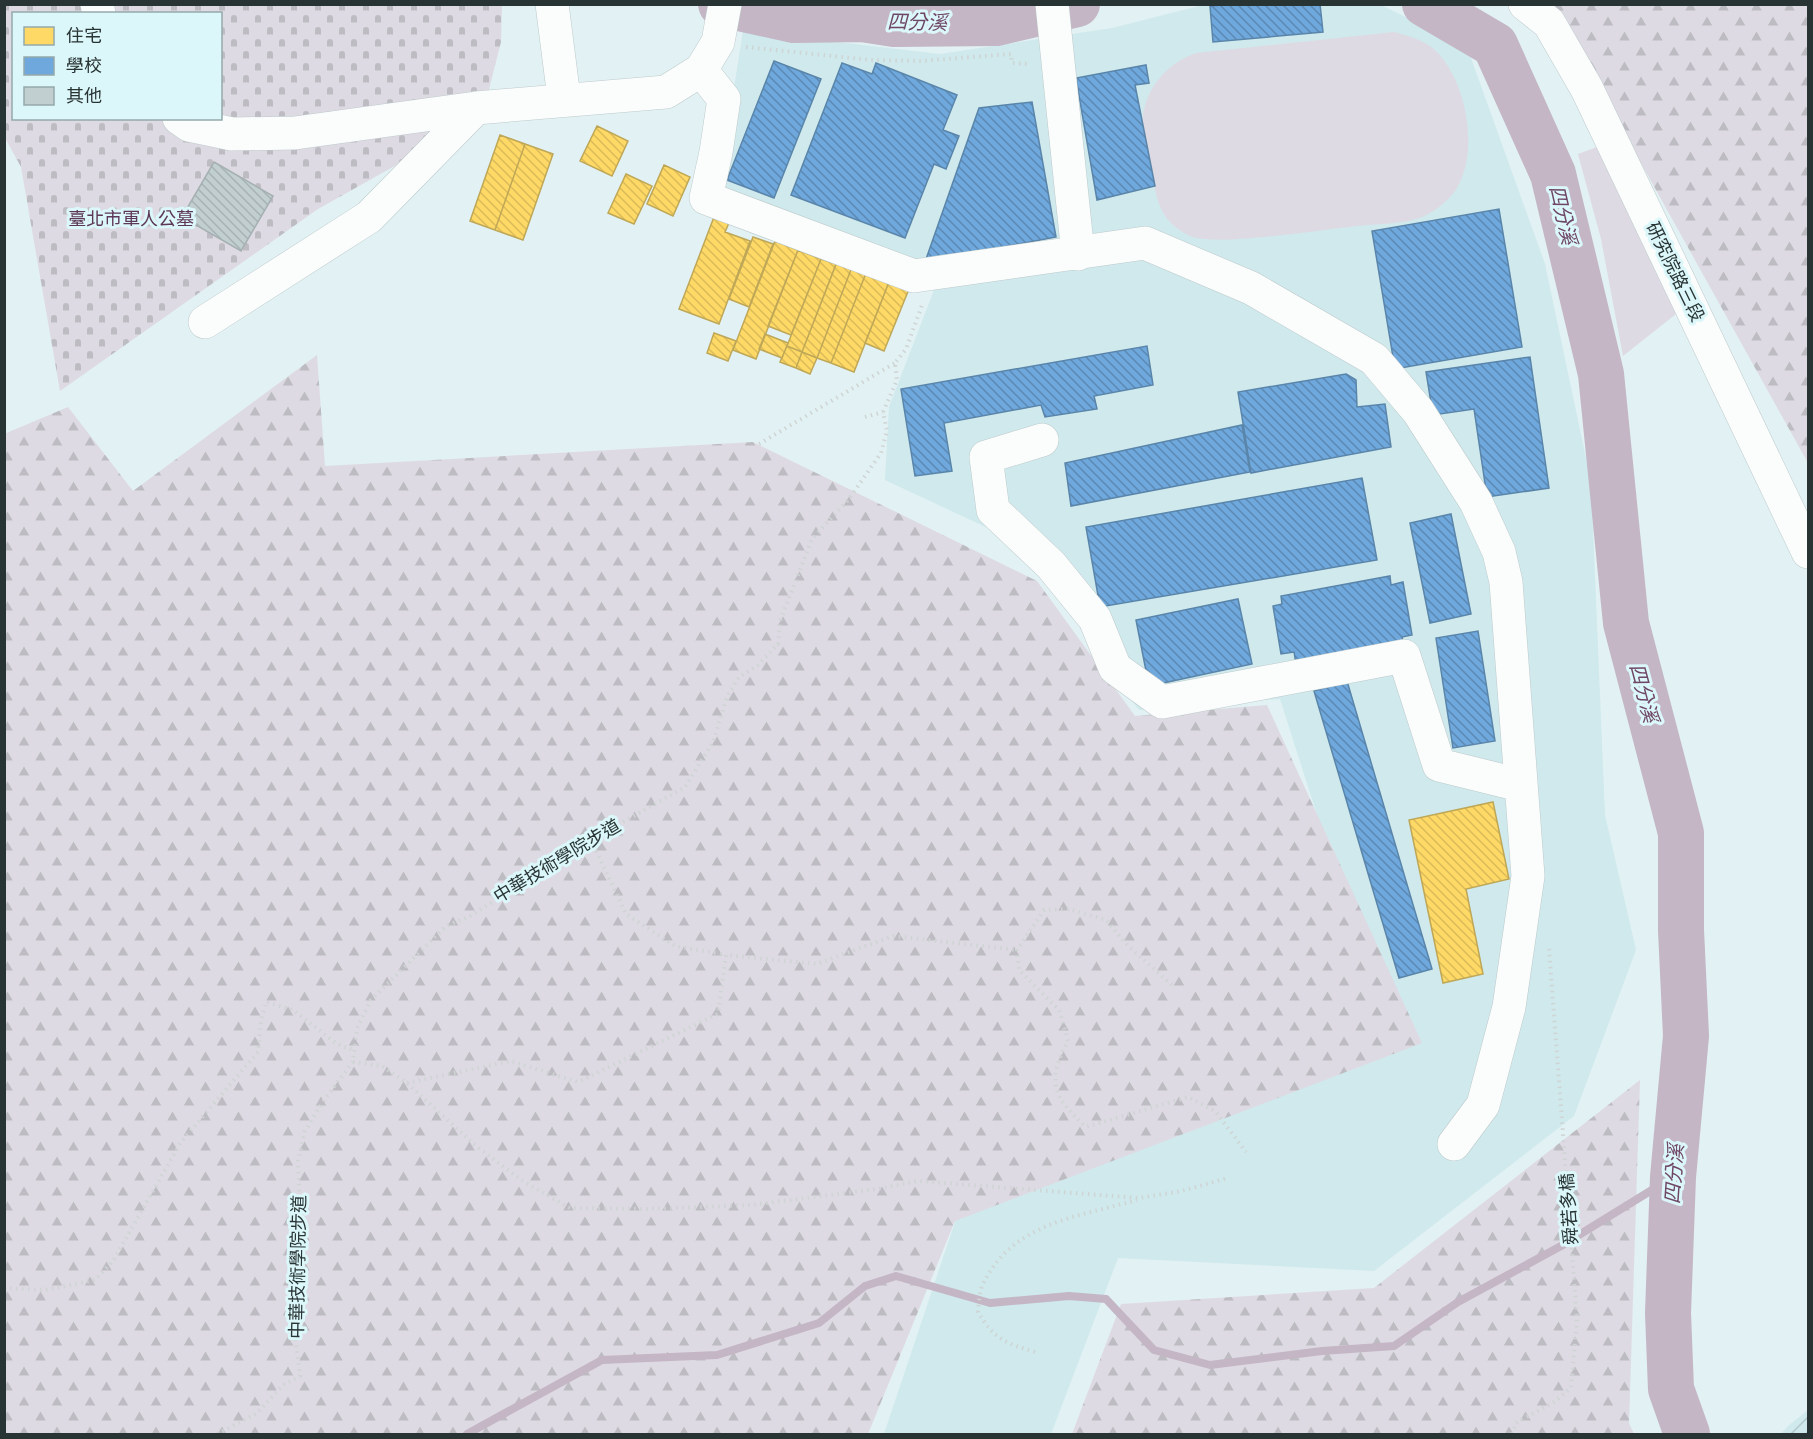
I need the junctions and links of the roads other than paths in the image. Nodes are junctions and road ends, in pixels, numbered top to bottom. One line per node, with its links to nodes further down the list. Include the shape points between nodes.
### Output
1 (552, 4): 6 (street)
2 (1052, 4): 9 (street)
3 (1525, 4): 12 (street, 研究院路三段, via 1550,23 1587,89)
4 (721, 27): 5 (street)
5 (700, 70): 6 (street, via 666,92); 9 (street, via 724,99 706,198 914,276)
6 (564, 98): 7 (street)
7 (476, 108): 8 (street, via 295,133 232,134); 10 (street, via 369,217)
8 (182, 120)
9 (1078, 254): 13 (street, via 1145,243 1251,288 1374,359 1418,411 1476,502 1499,552 1506,582)
10 (205, 322)
11 (1042, 440): 13 (street, via 986,457 993,510 1051,565 1095,619 1115,668 1162,702 1404,656 1439,765)
12 (1809, 552)
13 (1520, 785): 14 (street, via 1528,876 1509,1007 1483,1105)
14 (1454, 1144)

